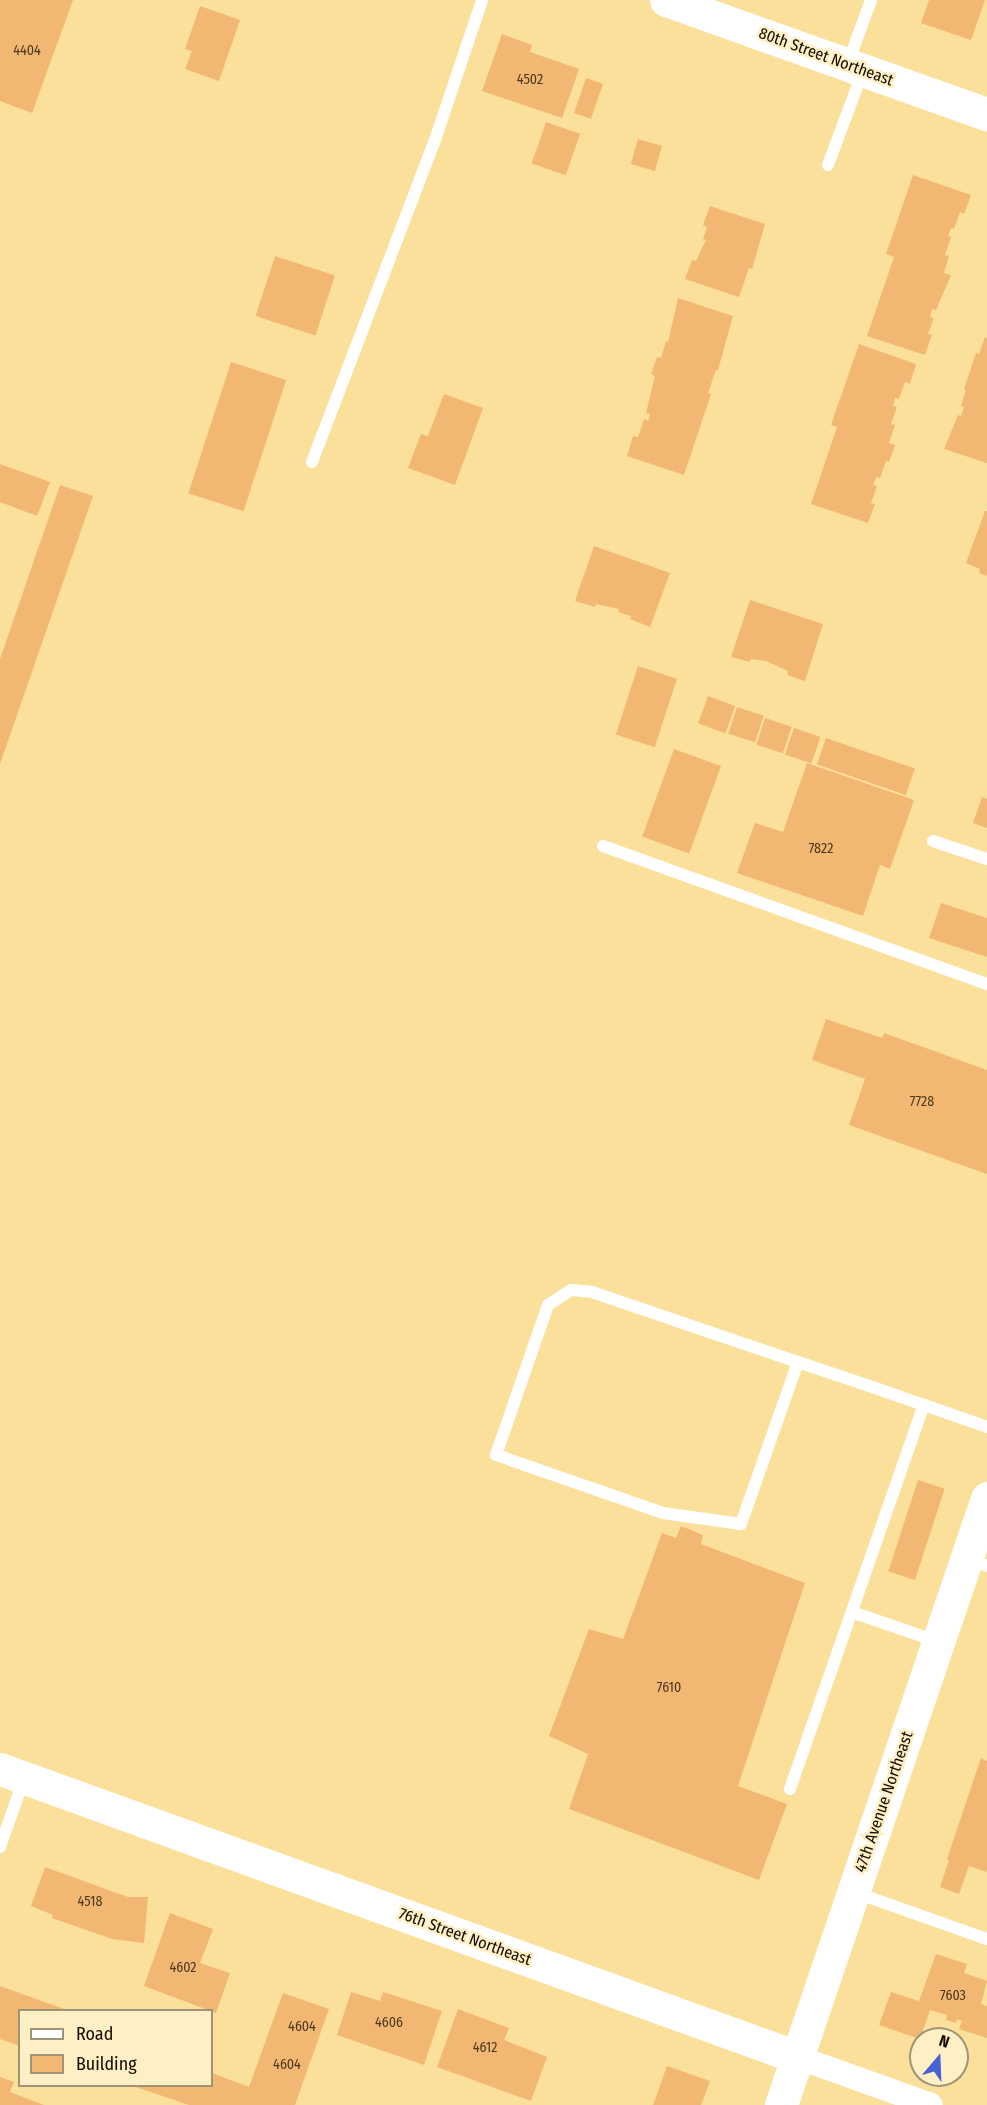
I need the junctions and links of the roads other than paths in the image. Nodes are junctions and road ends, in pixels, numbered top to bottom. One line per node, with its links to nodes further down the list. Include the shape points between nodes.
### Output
1 (482, 0): 7 (lane, via 434,143)
2 (666, 0): 4 (street, 80th Street Northeast)
3 (871, 0): 4 (lane)
4 (855, 67): 5 (street, 80th Street Northeast); 6 (lane)
5 (987, 114)
6 (828, 165)
7 (312, 462)
8 (933, 841): 10 (lane)
9 (603, 846): 11 (lane)
10 (987, 859)
11 (987, 984)
12 (798, 1362): 12 (lane, via 592,1292 571,1290 548,1305 496,1455 663,1513 741,1524); 13 (lane)
13 (924, 1405): 14 (lane); 17 (lane)
14 (987, 1427)
15 (987, 1498): 16 (street, 47th Avenue Northeast)
16 (977, 1563): 18 (street, 47th Avenue Northeast)
17 (852, 1612): 18 (lane); 20 (lane)
18 (938, 1642): 22 (street, 47th Avenue Northeast)
19 (12, 1773): 21 (lane); 24 (street, 76th Street Northeast)
20 (790, 1790)
21 (0, 1847)
22 (853, 1892): 23 (lane); 24 (street, 47th Avenue Northeast)
23 (987, 1939)
24 (797, 2056): 25 (street, 47th Avenue Northeast); 26 (street, 76th Street Northeast)
25 (781, 2105)
26 (931, 2105)

